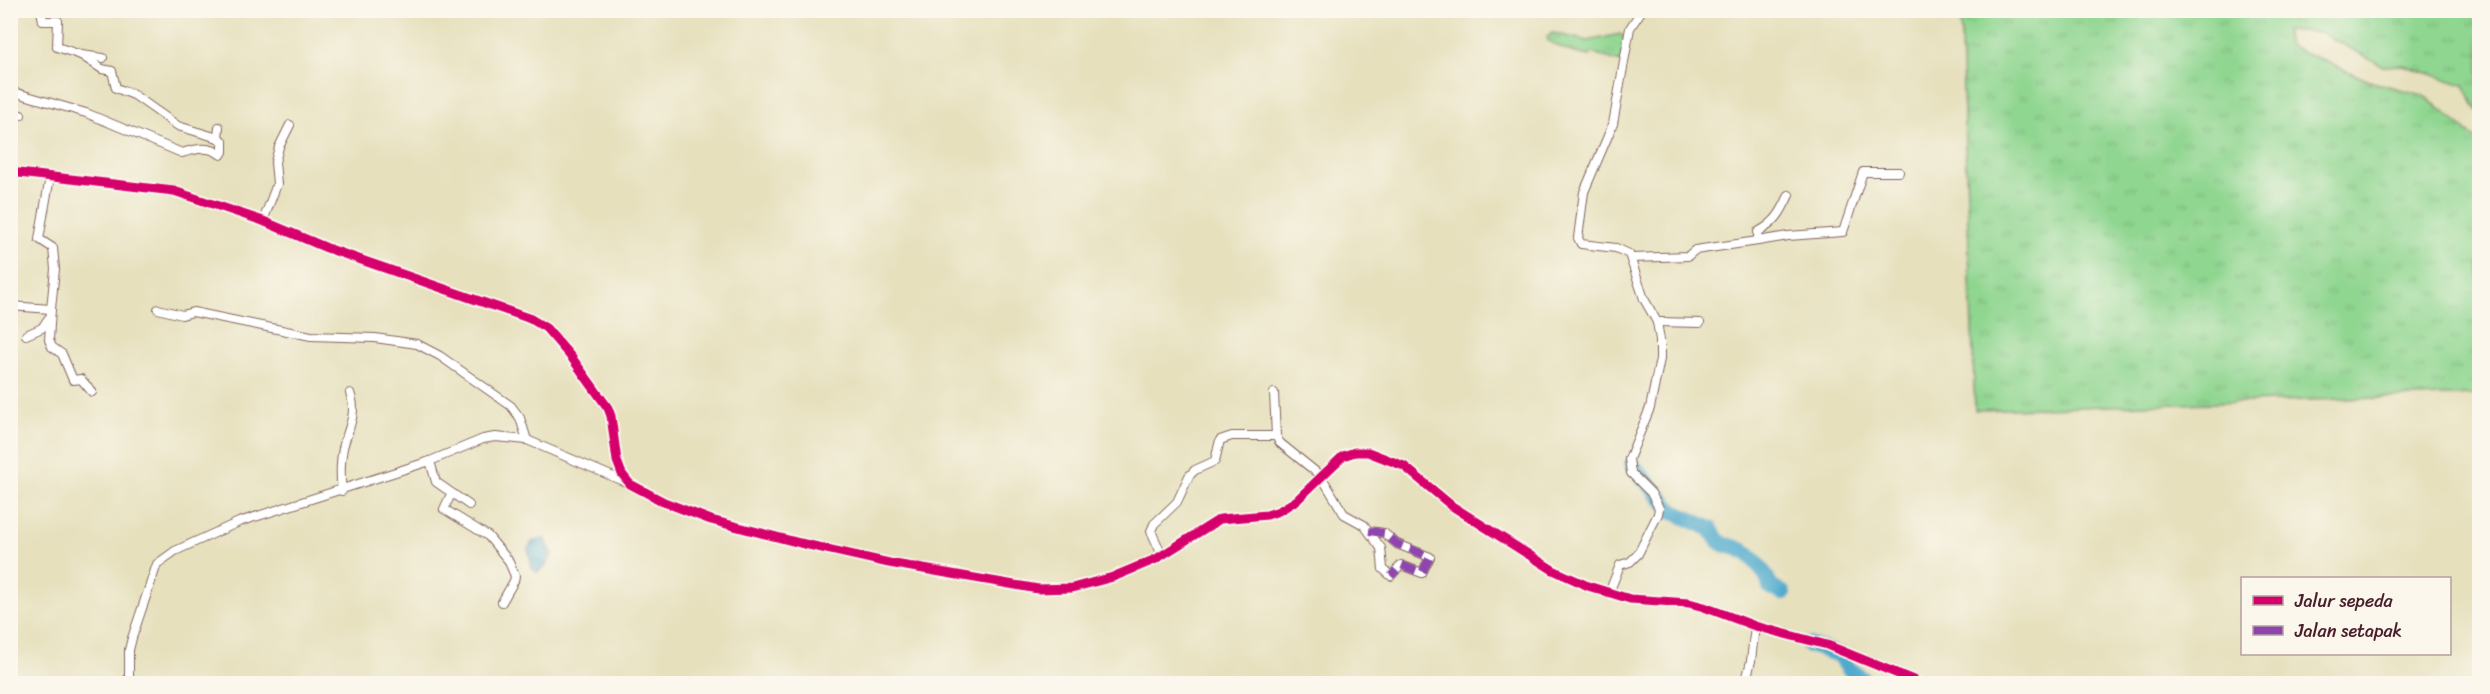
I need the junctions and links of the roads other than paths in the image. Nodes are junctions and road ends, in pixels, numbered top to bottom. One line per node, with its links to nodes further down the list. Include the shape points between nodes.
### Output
1 (41, 10): 3 (street, via 43,21 58,21 57,47)
2 (1642, 10): 17 (street, via 1630,28 1613,124 1584,192 1578,238 1581,244 1624,250)
3 (81, 55): 4 (street); 10 (street, via 112,71 116,88 134,95 178,126)
4 (103, 58)
5 (10, 91): 10 (street, via 86,113 182,153 210,148 221,155 223,141)
6 (10, 112): 7 (street)
7 (21, 115)
8 (290, 125): 15 (street, via 279,147 275,162 277,184)
9 (219, 128): 10 (street)
10 (218, 138)
11 (10, 172): 13 (street)
12 (1899, 172): 16 (street, via 1863,172 1843,232)
13 (50, 177): 15 (street, via 174,191); 20 (street, via 39,238 53,248)
14 (1789, 195): 16 (street, via 1782,213 1758,232)
15 (263, 221): 31 (street, via 327,248 540,323 572,358 608,408 618,466)
16 (1758, 241): 17 (street, via 1695,250 1688,256)
17 (1632, 258): 21 (street, via 1644,299)
18 (10, 306): 20 (street)
19 (158, 309): 28 (street, via 182,315 193,312 311,336 417,344 511,406 520,418)
20 (51, 312): 23 (street, via 42,328); 24 (street, via 50,343 62,354 73,380 81,379)
21 (1657, 322): 22 (street); 37 (street, via 1660,358 1650,408 1629,459 1631,473 1651,493 1658,514 1638,554 1620,565)
22 (1700, 323)
23 (26, 335)
24 (92, 392)
25 (350, 393): 32 (street, via 354,413 340,469)
26 (1274, 393): 27 (street)
27 (1276, 436): 30 (street, via 1280,444); 36 (street, via 1232,436 1220,440 1215,461 1189,476 1177,502 1154,524 1151,531)
28 (527, 440): 29 (street, via 483,439); 31 (street)
29 (430, 461): 32 (street); 33 (street, via 436,482)
30 (1321, 476): 35 (street, via 1344,514); 36 (street, via 1297,500 1279,511 1220,519); 37 (street, via 1348,454 1368,452 1383,456 1404,466 1452,506 1553,570)
31 (630, 484): 36 (street, via 663,502 722,522 889,564 1023,588 1072,588 1113,577)
32 (342, 491): 40 (street, via 239,522 159,561 129,650)
33 (451, 494): 34 (street); 38 (street, via 444,509 488,536 508,560 515,576)
34 (469, 505)
35 (1369, 531): 35 (street, via 1381,548 1383,569 1391,576 1401,565 1422,573 1430,557 1397,544 1384,533)
36 (1162, 555)
37 (1609, 593): 39 (street, via 1630,599 1689,603)
38 (502, 602)
39 (1755, 626): 41 (street); 42 (street, via 1827,645)
40 (129, 684)
41 (1745, 684)
42 (1923, 684)

